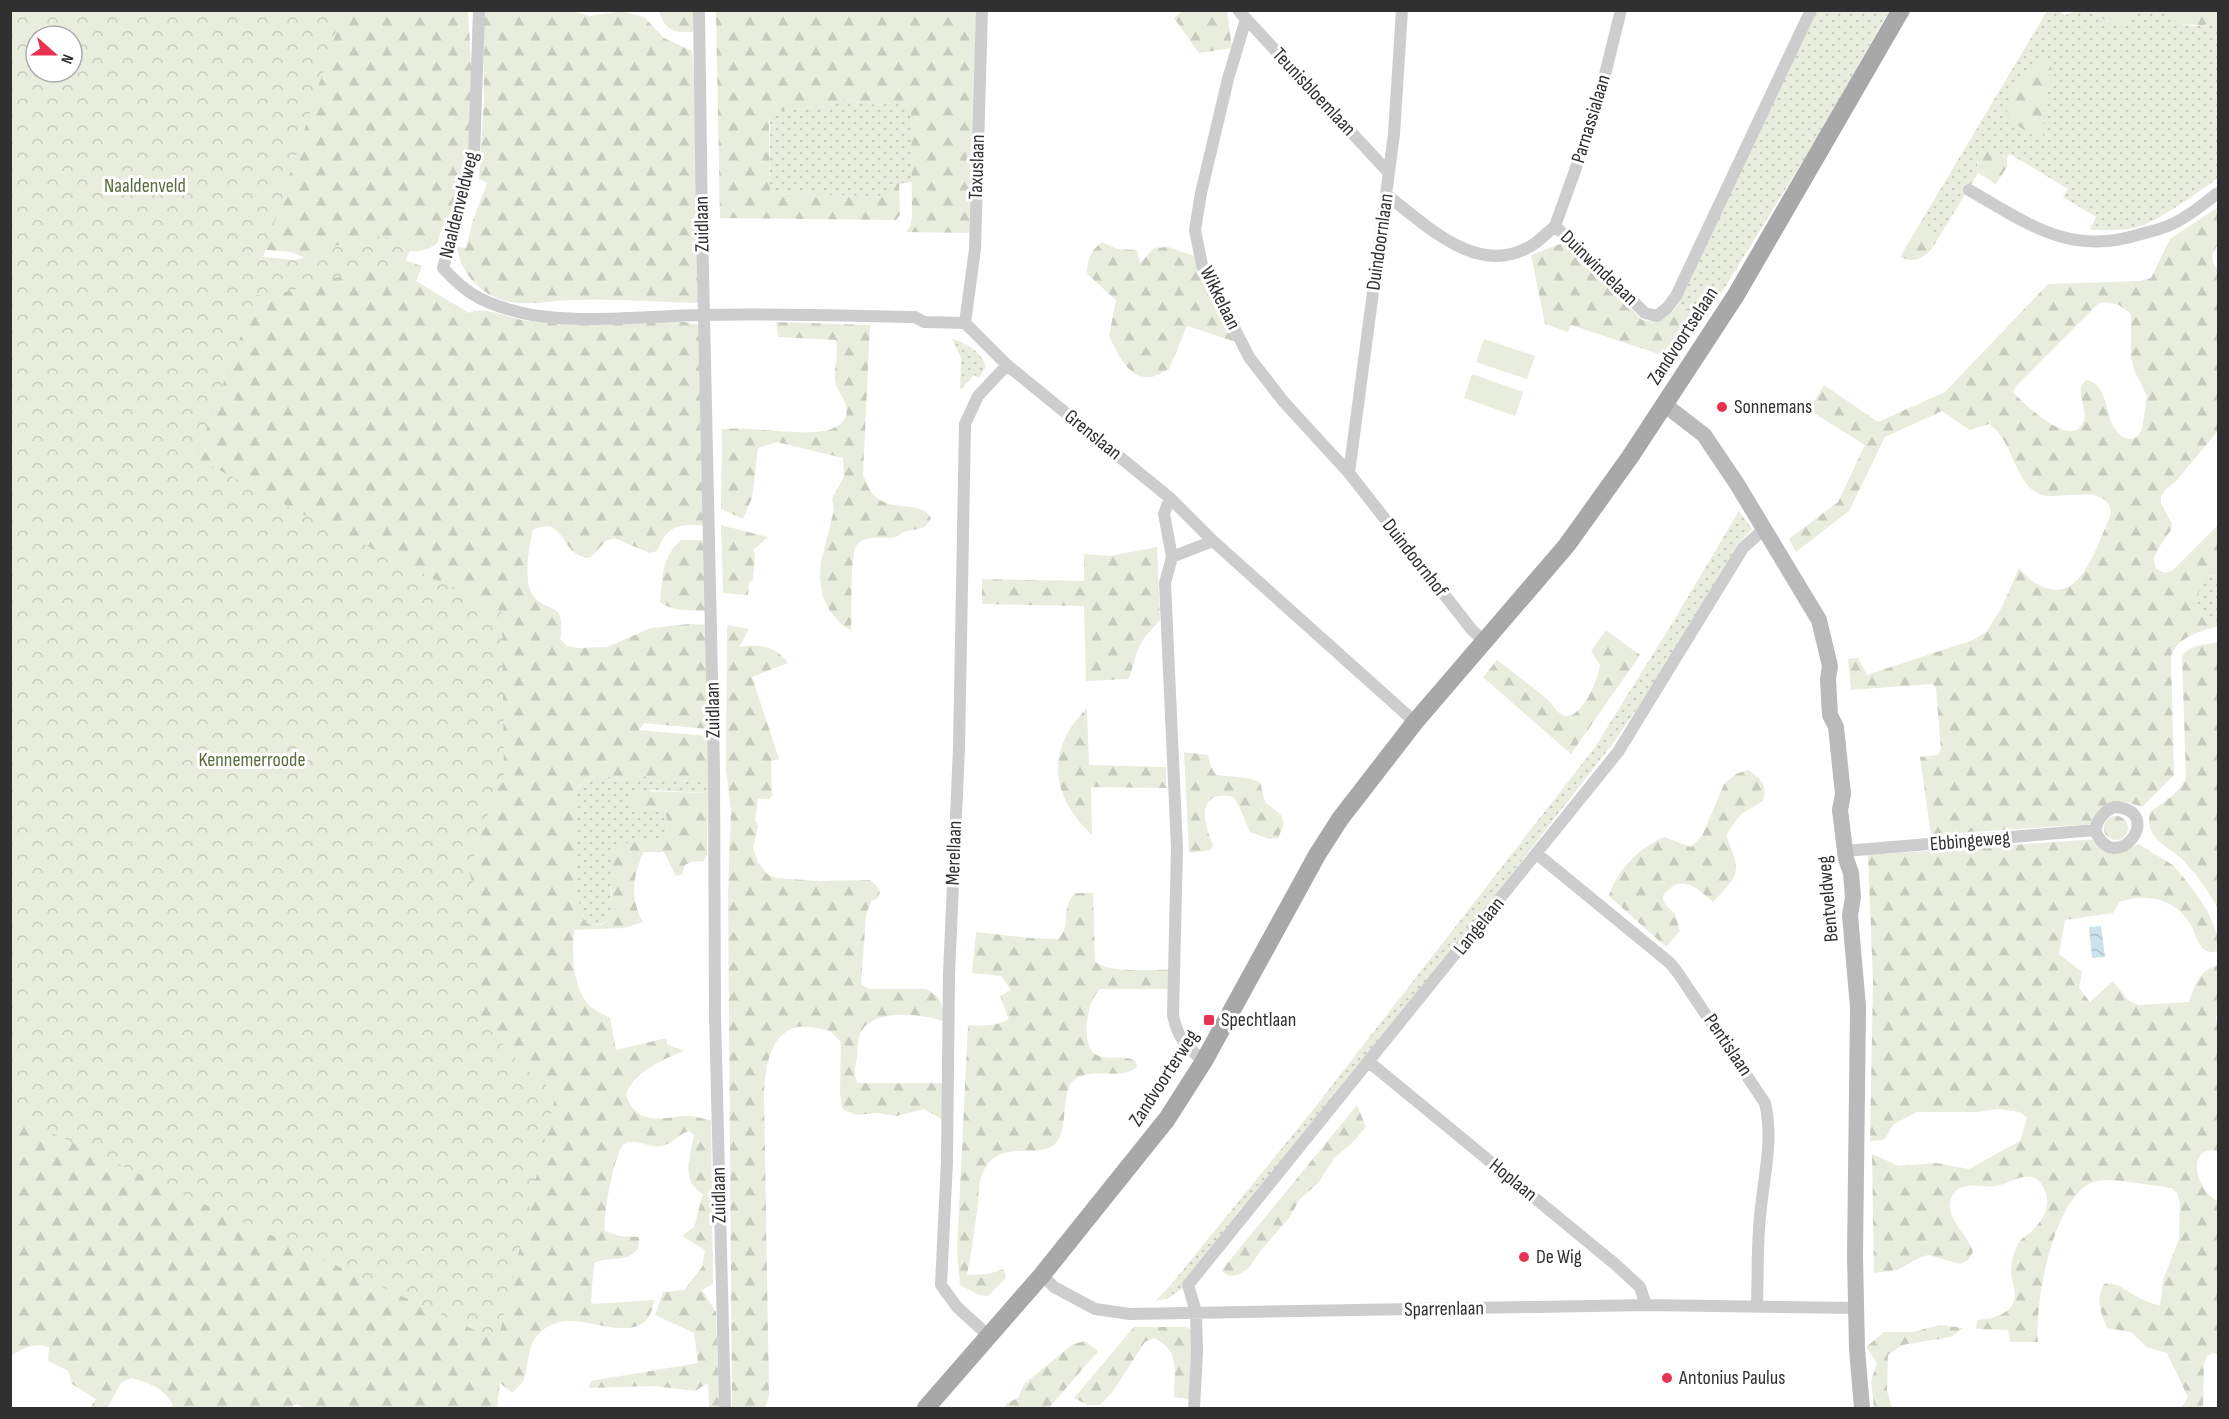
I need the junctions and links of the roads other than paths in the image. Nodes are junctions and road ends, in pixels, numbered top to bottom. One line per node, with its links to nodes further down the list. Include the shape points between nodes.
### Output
1 (479, 10): 14 (street, Naaldenveldweg, via 474,156 443,268 479,300 513,311 571,318)
2 (699, 10): 14 (street, Zuidlaan)
3 (982, 10): 16 (street, Taxuslaan, via 975,249)
4 (1402, 10): 9 (street, Duindoornlaan)
5 (1620, 10): 13 (street, Parnassialaan, via 1594,116)
6 (1811, 10): 15 (street, Zandvoortselaan, via 1676,296)
7 (1901, 10): 18 (main road, Zandvoortselaan, via 1736,295)
8 (1242, 15): 9 (street, Teunisbloemlaan); 19 (street, Wikkelaan, via 1195,230 1202,265 1249,357)
9 (1389, 173): 12 (street, Duindoornlaan)
10 (1969, 190): 11 (street, via 2038,229 2095,243 2120,241 2172,224)
11 (2218, 193)
12 (1387, 195): 13 (street, Duinwindelaan, via 1443,238 1494,257 1533,244); 19 (street, Duindoornlaan)
13 (1555, 226): 15 (street, Duinwindelaan, via 1645,313)
14 (704, 315): 16 (street, via 915,317 924,322); 38 (street, Zuidlaan)
15 (1657, 316)
16 (965, 323): 17 (street, Grenslaan)
17 (1006, 365): 20 (street, Grenslaan); 37 (street, Merellaan, via 978,396 965,424 959,748 941,1285 957,1307)
18 (1665, 405): 21 (street, Bentveldweg, via 1704,435); 24 (main road, Zandvoortselaan, via 1567,545)
19 (1348, 473): 24 (street, Duindoornhof)
20 (1170, 498): 22 (street, Grenslaan); 23 (street, via 1164,514)
21 (1764, 529): 28 (street, Bentveldweg, via 1819,620 1830,666 1830,715 1836,727); 29 (street, Langelaan, via 1743,548 1618,752)
22 (1214, 541): 23 (street); 26 (street, Grenslaan)
23 (1172, 557): 30 (street, via 1165,582 1177,848 1173,1015 1178,1034 1188,1049)
24 (1484, 641): 25 (main road, Zandvoortselaan)
25 (1466, 661): 26 (main road, Zandvoorterweg)
26 (1415, 722): 30 (main road, Zandvoorterweg, via 1355,797 1317,855)
27 (2095, 830): 28 (street, Ebbingeweg)
28 (1845, 851): 35 (street, Bentveldweg, via 1851,873 1850,915 1858,1007)
29 (1537, 854): 31 (street, Langelaan); 34 (street, Pentislaan, via 1670,963 1765,1103 1768,1132)
30 (1204, 1061): 32 (main road, Zandvoorterweg, via 1167,1119)
31 (1369, 1062): 33 (street, Hoplaan, via 1615,1264 1640,1287); 36 (street, Langelaan, via 1188,1286)
32 (1042, 1275): 36 (street, Sparrenlaan, via 1054,1287 1095,1309 1130,1314); 37 (main road, Zandvoorterweg)
33 (1646, 1305): 34 (street, Sparrenlaan); 36 (street, Sparrenlaan)
34 (1757, 1305): 35 (street, Sparrenlaan)
35 (1857, 1308): 41 (street, Bentveldweg)
36 (1196, 1312): 40 (street)
37 (989, 1336): 39 (main road, Zandvoorterweg)
38 (725, 1408)
39 (926, 1408)
40 (1194, 1408)
41 (1862, 1408)

